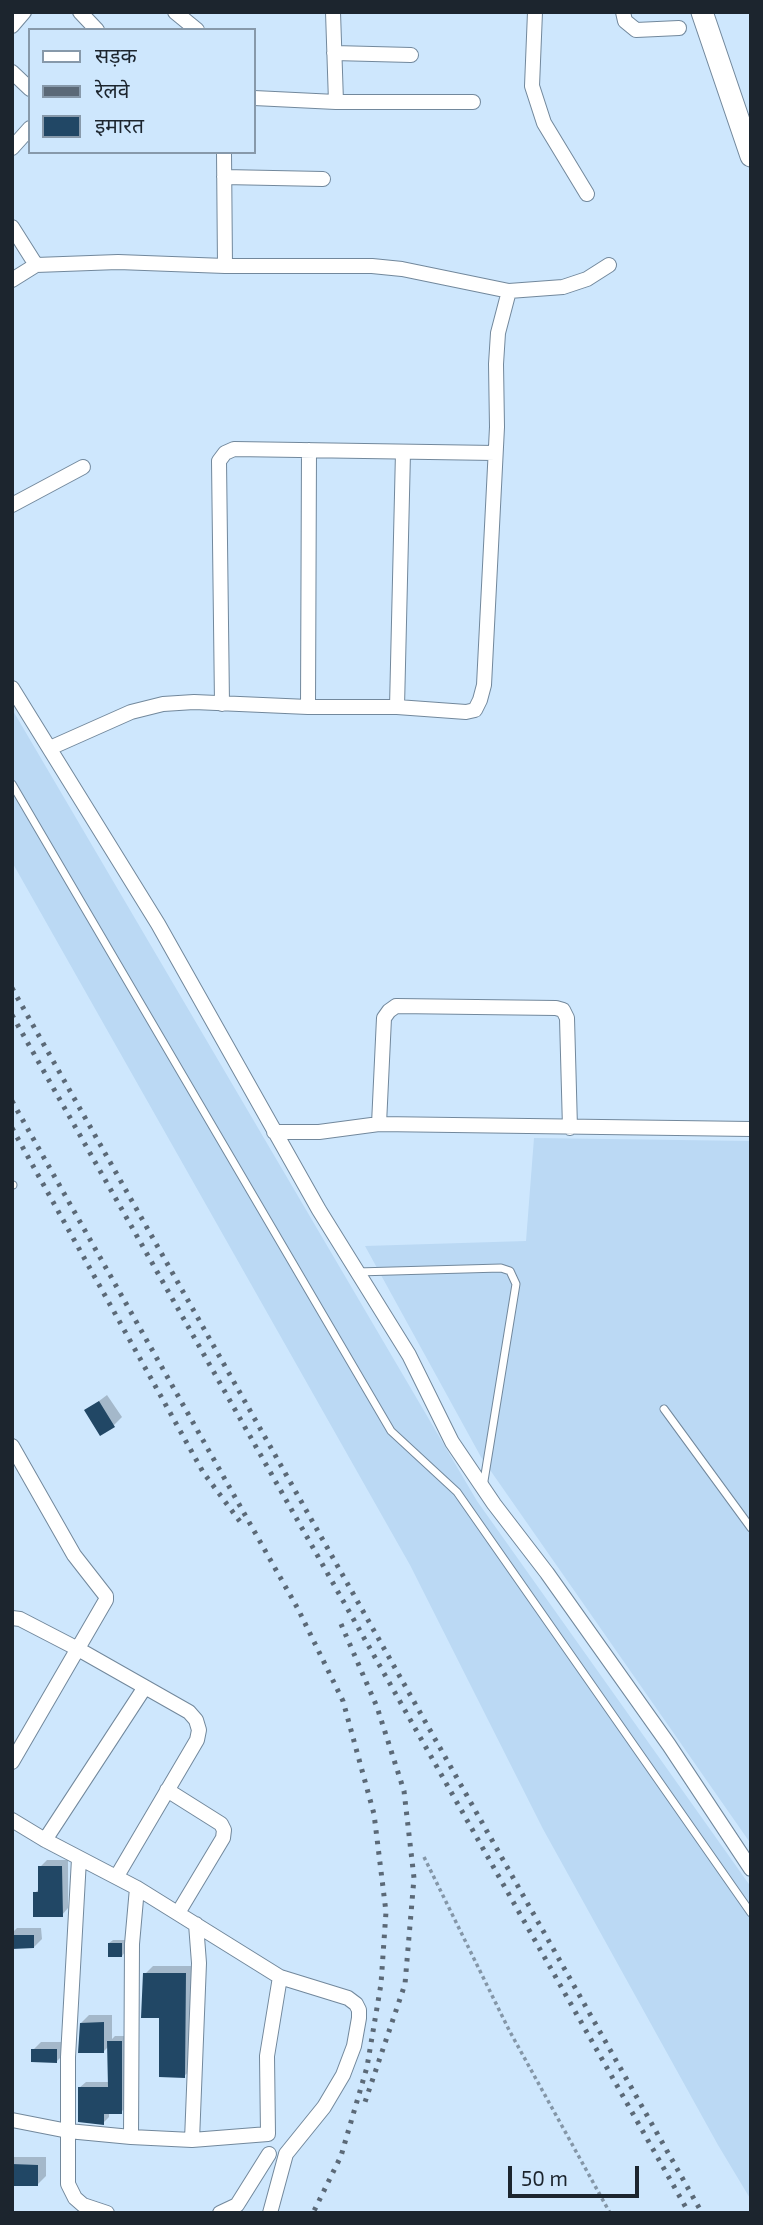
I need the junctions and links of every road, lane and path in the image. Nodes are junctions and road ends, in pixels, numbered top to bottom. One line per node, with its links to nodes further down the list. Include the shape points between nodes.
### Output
1 (24, 12): 8 (street)
2 (80, 12): 9 (street)
3 (332, 12): 12 (street)
4 (535, 12): 25 (street, via 532,86 544,123)
5 (623, 12): 11 (street, via 625,21 636,30)
6 (702, 12): 22 (street)
7 (178, 13): 10 (street)
8 (12, 26)
9 (95, 28)
10 (195, 28)
11 (679, 28)
12 (334, 53): 13 (street); 17 (street)
13 (411, 55)
14 (12, 72): 15 (street)
15 (28, 87)
16 (256, 98): 17 (street)
17 (336, 102): 18 (street)
18 (473, 102)
19 (28, 130): 20 (street)
20 (12, 148)
21 (224, 154): 23 (street)
22 (751, 156)
23 (224, 177): 24 (street); 29 (street)
24 (323, 179)
25 (587, 194)
26 (12, 227): 27 (street)
27 (36, 265): 29 (street); 30 (street)
28 (609, 265): 31 (street, via 563,287)
29 (225, 266): 31 (street, via 402,268)
30 (12, 280)
31 (509, 290): 34 (street, via 498,333)
32 (309, 450): 33 (street); 38 (street, via 234,449 219,461); 39 (street)
33 (403, 452): 34 (street); 40 (street)
34 (495, 453): 40 (street, via 480,700 475,710 466,712)
35 (83, 467): 36 (street)
36 (12, 505)
37 (12, 688): 41 (street)
38 (222, 704): 39 (street); 41 (street, via 163,704 131,712)
39 (308, 707): 40 (street)
40 (397, 707)
41 (50, 748): 46 (street, via 158,924)
42 (12, 784): 65 (lane, via 391,1431 457,1492)
43 (379, 1124): 44 (street); 44 (street, via 384,1018 396,1006 556,1008 567,1017); 46 (street)
44 (570, 1128): 45 (street)
45 (751, 1129)
46 (274, 1132): 47 (street)
47 (356, 1272): 50 (street, via 409,1355 452,1442); 50 (lane, via 510,1271 516,1284)
48 (664, 1409): 51 (lane)
49 (12, 1446): 53 (street, via 74,1555 106,1596)
50 (482, 1487): 61 (street, via 669,1745)
51 (751, 1528)
52 (12, 1618): 53 (street)
53 (78, 1649): 54 (street); 55 (street)
54 (145, 1687): 56 (street, via 189,1712 199,1730); 58 (street)
55 (12, 1762)
56 (167, 1790): 62 (street); 64 (street, via 225,1830)
57 (12, 1820): 58 (street)
58 (44, 1840): 60 (street)
59 (424, 1857): 78 (path, via 509,2030)
60 (79, 1859): 62 (street); 69 (street)
61 (751, 1869)
62 (117, 1876): 63 (street)
63 (137, 1888): 64 (street); 71 (street, via 132,1944)
64 (178, 1913): 66 (street)
65 (751, 1913)
66 (196, 1924): 67 (street); 72 (street, via 199,1975)
67 (281, 1977): 70 (street, via 267,2056); 74 (street, via 348,1998 359,2010 344,2075 292,2144)
68 (12, 2120): 69 (street)
69 (68, 2131): 71 (street); 75 (street, via 68,2184 83,2205)
70 (268, 2134): 72 (street); 73 (street)
71 (131, 2137): 72 (street)
72 (192, 2140)
73 (269, 2154): 74 (street); 76 (street, via 237,2205)
74 (281, 2173): 77 (street)
75 (99, 2212)
76 (220, 2213)
77 (270, 2213)
78 (610, 2213)

